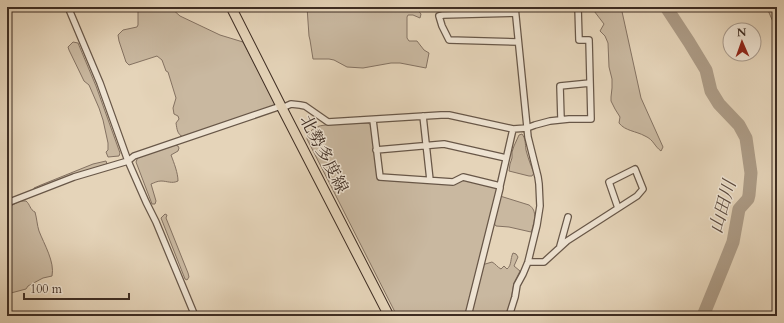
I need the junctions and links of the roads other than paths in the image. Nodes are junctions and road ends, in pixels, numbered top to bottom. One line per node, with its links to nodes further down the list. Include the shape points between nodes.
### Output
1 (68, 7): 16 (street, via 100,82)
2 (231, 7): 7 (main road, 北勢多度線)
3 (578, 7): 6 (street, via 579,40 589,40)
4 (515, 10): 5 (street); 5 (street, via 439,16 449,40)
5 (518, 42): 11 (street)
6 (590, 82): 9 (street, via 560,86); 9 (street, via 591,119)
7 (282, 107): 10 (street, via 300,104 328,122); 16 (street); 25 (main road, 北勢多度線)
8 (423, 116): 10 (street); 12 (street, via 448,115); 13 (street)
9 (561, 119): 11 (street)
10 (372, 120): 14 (street)
11 (527, 128): 12 (street); 23 (street, via 539,184 540,206)
12 (513, 130): 15 (street)
13 (426, 146): 14 (street); 15 (street, via 444,144); 17 (street)
14 (376, 150): 17 (street, via 380,178)
15 (506, 158): 18 (street)
16 (128, 160): 19 (street, via 74,177); 24 (street)
17 (430, 180): 18 (street, via 454,182 463,177)
18 (500, 186): 26 (street)
19 (7, 203)
20 (618, 208): 20 (street, via 643,189 635,169 609,182); 22 (street)
21 (568, 217): 22 (street)
22 (560, 247): 23 (street, via 544,262)
23 (528, 262): 27 (street, via 516,289)
24 (194, 313)
25 (390, 316)
26 (468, 316)
27 (509, 316)

